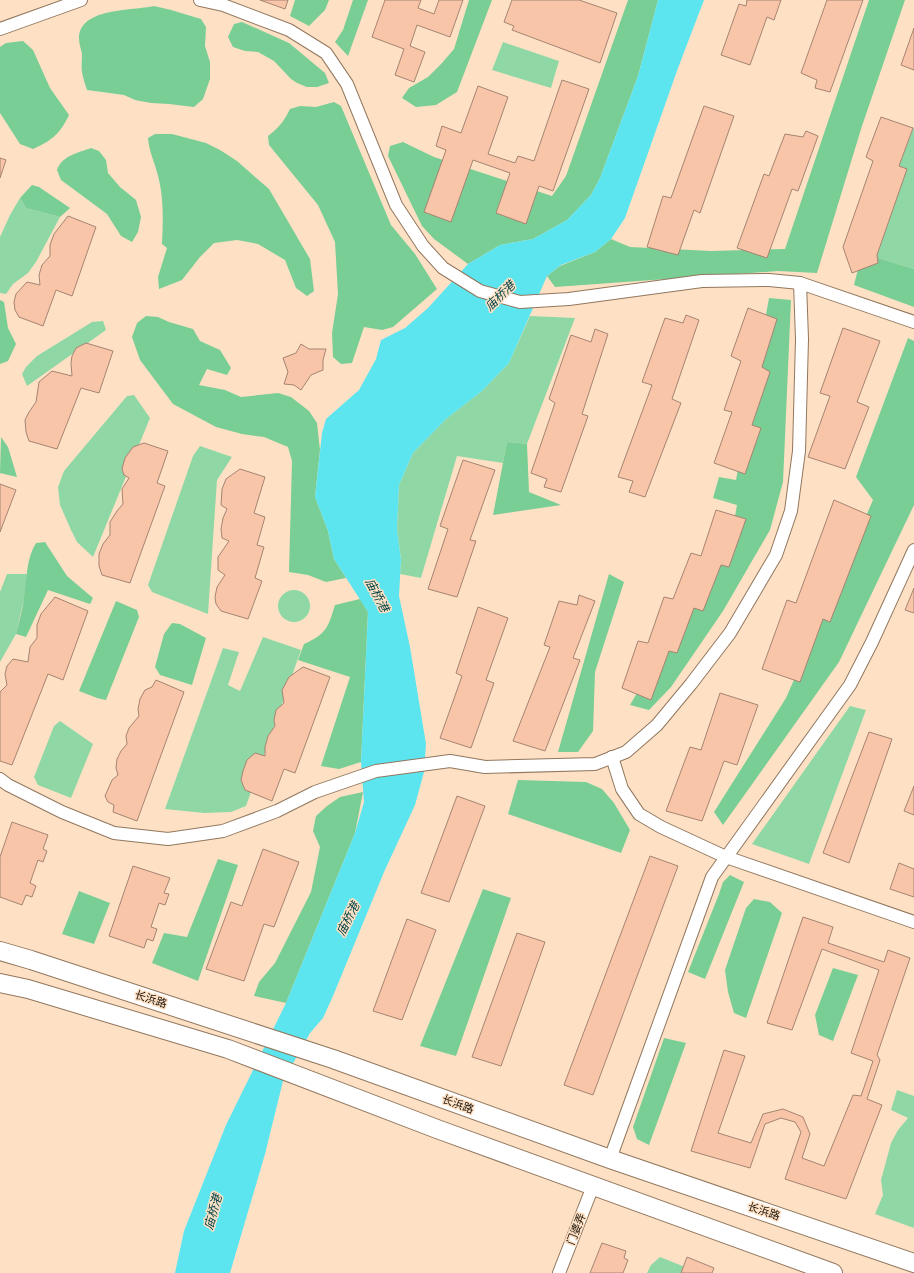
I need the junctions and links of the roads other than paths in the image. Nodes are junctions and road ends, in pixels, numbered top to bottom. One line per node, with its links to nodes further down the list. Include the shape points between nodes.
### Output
1 (81, 0): 3 (street)
2 (200, 0): 4 (street, via 223,5 290,30 326,53 347,84 396,204 423,246 443,268 480,291 520,302 576,298 702,281 769,280)
3 (0, 29)
4 (800, 283): 5 (street); 7 (street, via 802,339 799,451 791,510 776,555 730,633 691,684 657,725 626,752)
5 (914, 322)
6 (914, 550): 9 (street, via 850,685)
7 (612, 757): 8 (street, via 595,764 485,766 450,761 376,771 315,792 277,811 223,831 168,838 114,833 62,812); 9 (street, via 622,789 639,814)
8 (0, 779)
9 (726, 857): 10 (street); 13 (street, via 712,876)
10 (914, 922)
11 (0, 950): 13 (main road, 长浜路, via 333,1060)
12 (0, 983): 14 (main road, via 28,989 228,1049)
13 (610, 1159): 15 (main road, 长浜路)
14 (593, 1186): 16 (street, 门婆弄); 17 (main road)
15 (914, 1263)
16 (559, 1273)
17 (833, 1273)

